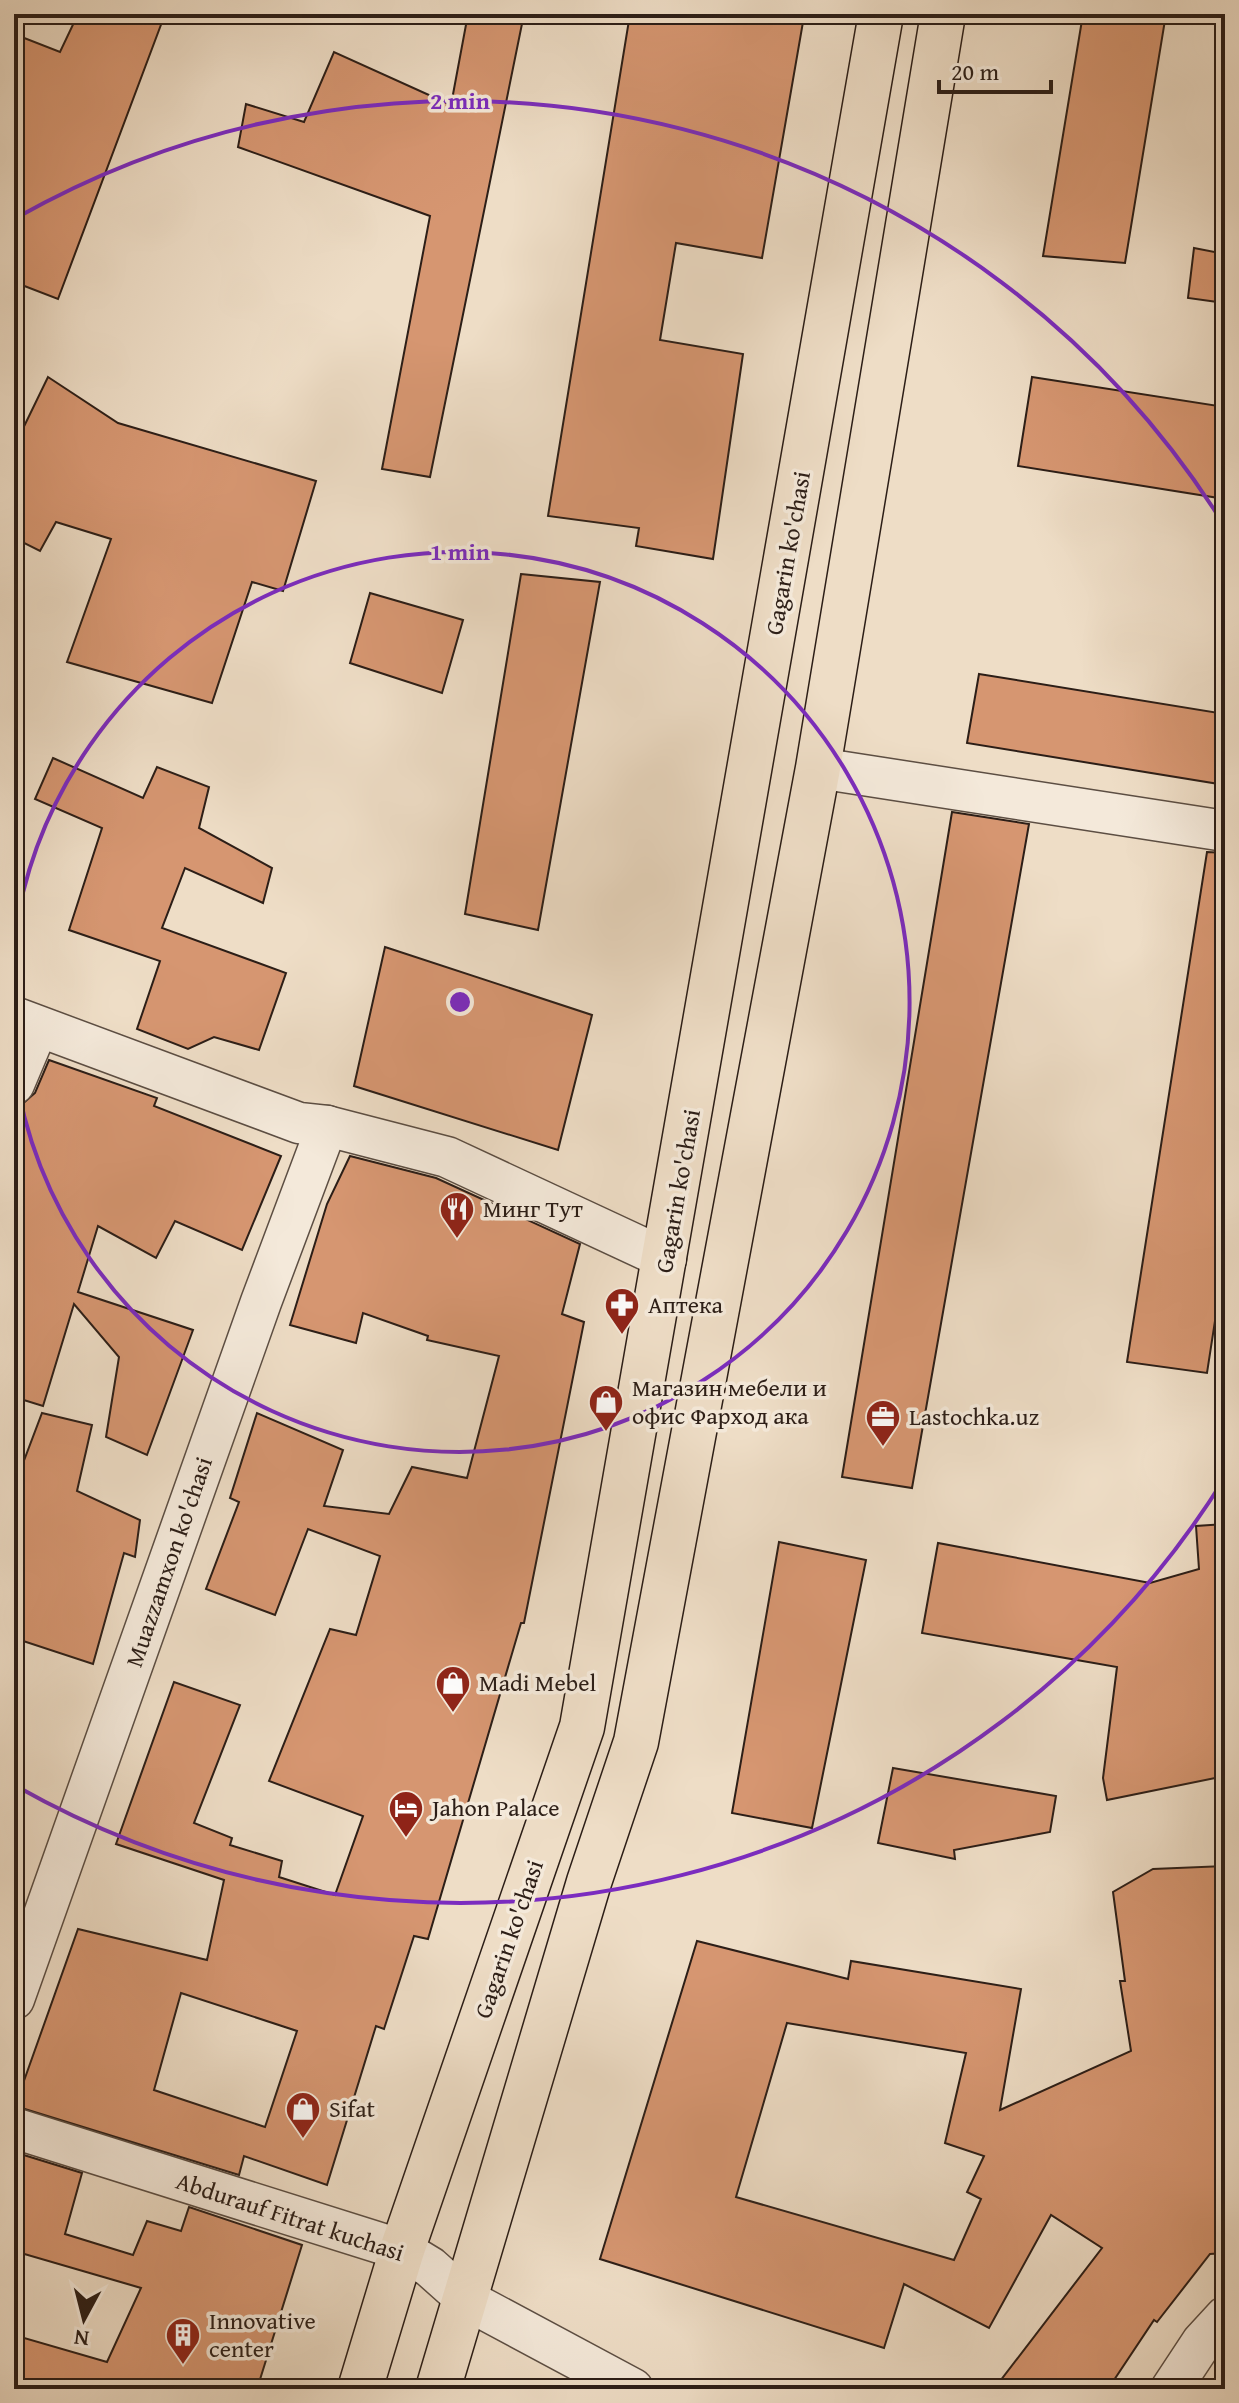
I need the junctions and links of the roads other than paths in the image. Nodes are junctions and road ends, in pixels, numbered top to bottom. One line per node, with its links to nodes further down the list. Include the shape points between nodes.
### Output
1 (881, 14): 8 (main road, Gagarin ko'chasi)
2 (943, 14): 3 (main road)
3 (818, 768): 4 (street); 12 (main road, via 636,1742 589,1882)
4 (1225, 831)
5 (26, 1022): 6 (street); 7 (street, via 299,1123)
6 (14, 1084)
7 (327, 1126): 8 (street, via 447,1157); 9 (street, Muazzamxon ko'chasi)
8 (666, 1259): 11 (main road, Gagarin ko'chasi, via 582,1727)
9 (14, 1999)
10 (14, 2128): 11 (street, Abdurauf Fitrat kuchasi)
11 (402, 2250): 12 (street, Abdurauf Fitrat kuchasi); 14 (main road, Gagarin ko'chasi)
12 (467, 2300): 15 (main road); 16 (street, Abdurauf Fitrat kuchasi)
13 (1225, 2317): 17 (street)
14 (360, 2389)
15 (438, 2389)
16 (633, 2389)
17 (1171, 2389)

